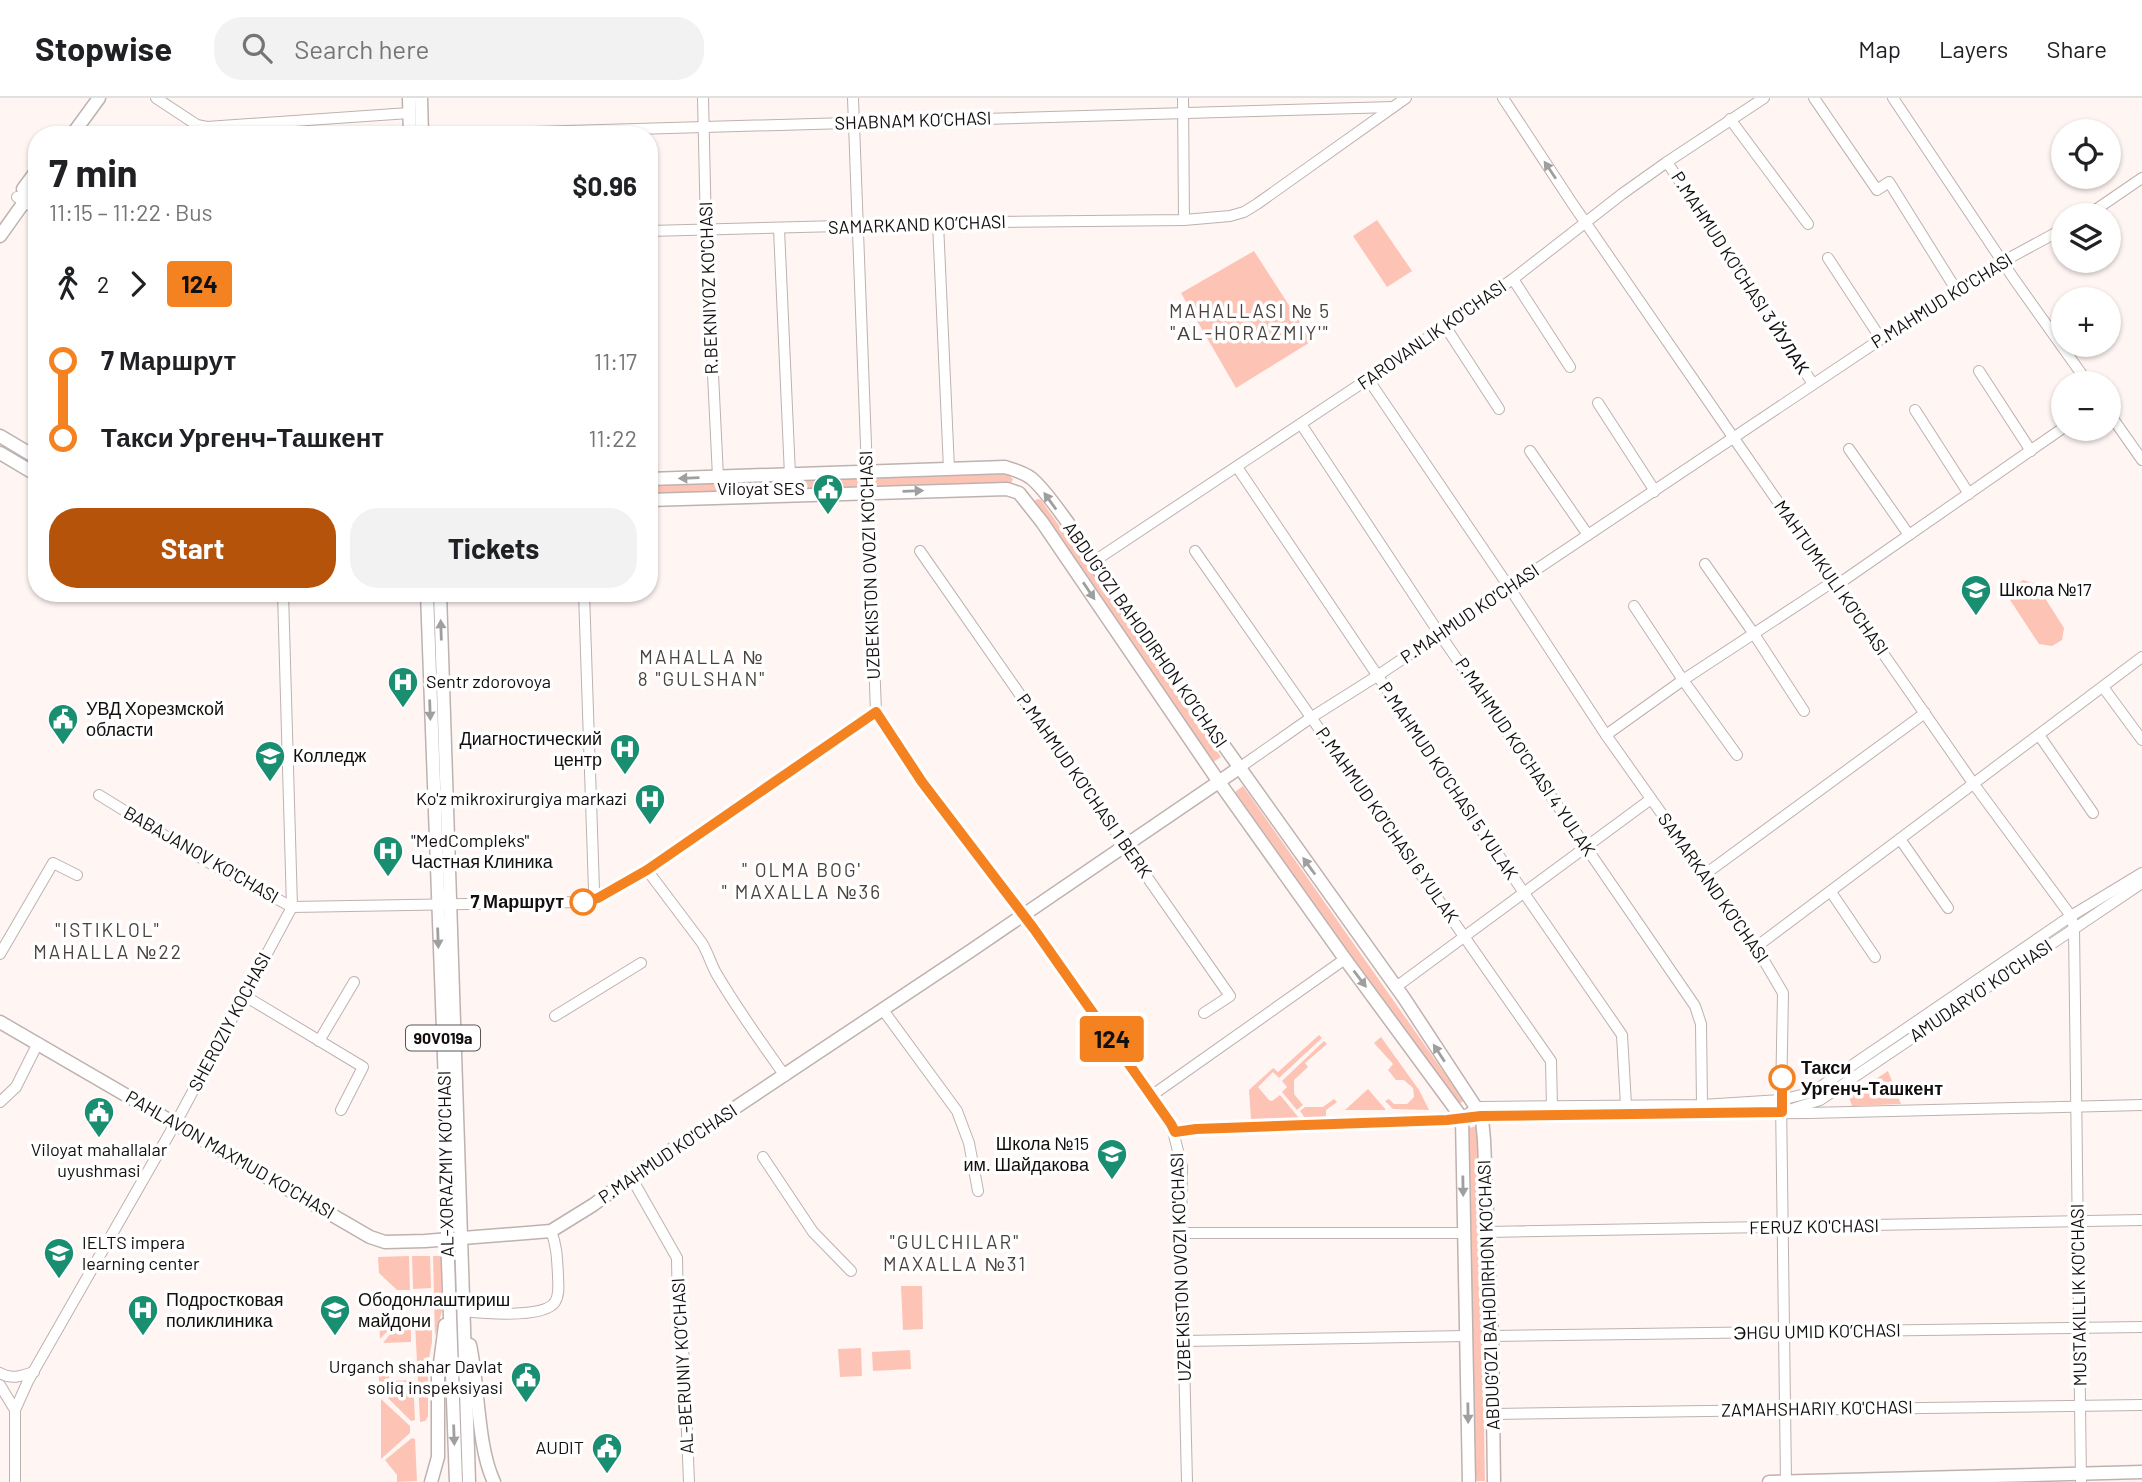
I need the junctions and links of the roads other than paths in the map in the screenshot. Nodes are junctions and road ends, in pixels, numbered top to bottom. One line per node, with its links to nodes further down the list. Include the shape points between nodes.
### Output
1 (89, 98): 19 (main road)
2 (99, 98): 20 (main road)
3 (156, 98): 21 (street)
4 (409, 98): 15 (main road)
5 (421, 98): 24 (main road)
6 (703, 98): 25 (street, R.BEKNIYOZ KO'CHASI)
7 (853, 98): 18 (street, UZBEKISTON OVOZI KO'CHASI)
8 (1183, 98): 16 (street)
9 (1406, 98): 14 (street, SAMARKAND KO’CHASI)
10 (1503, 98): 38 (street, MAHTUMKULI KO'CHASI, one-way to 10)
11 (1764, 98): 17 (street, FAROVANLIK KO'CHASI)
12 (1814, 98): 48 (street, via 1877,190 1889,182)
13 (1894, 98): 46 (street)
14 (1393, 107): 16 (street, SHABNAM KO’CHASI); 34 (street, SAMARKAND KO’CHASI, via 1244,212)
15 (409, 113): 22 (street); 23 (main road)
16 (1183, 113): 18 (street, SHABNAM KO’CHASI); 34 (street)
17 (1730, 119): 27 (street, FAROVANLIK KO'CHASI); 37 (street)
18 (854, 123): 25 (street, SHABNAM KO’CHASI); 39 (street, UZBEKISTON OVOZI KO'CHASI)
19 (69, 126)
20 (79, 126)
21 (202, 126)
22 (221, 126)
23 (418, 126)
24 (423, 126)
25 (703, 128): 26 (street, SHABNAM KO’CHASI); 41 (street, R.BEKNIYOZ KO'CHASI)
26 (658, 129)
27 (1668, 162): 38 (street, FAROVANLIK KO'CHASI); 55 (street, P.MAHMUD KO'CHASI 3 ЙУЛАК)
28 (2142, 178): 32 (street)
29 (28, 186): 31 (main road)
30 (28, 192): 31 (main road)
31 (21, 199): 33 (street); 35 (main road); 44 (main road)
32 (2106, 203)
33 (28, 204)
34 (1184, 220): 36 (street, SAMARKAND KO’CHASI)
35 (0, 221)
36 (938, 223): 39 (street, SAMARKAND KO’CHASI); 71 (street)
37 (1808, 223)
38 (1588, 224): 47 (street, FAROVANLIK KO'CHASI); 62 (street, MAHTUMKULI KO'CHASI)
39 (859, 226): 40 (street, SAMARKAND KO’CHASI); 73 (street, UZBEKISTON OVOZI KO'CHASI)
40 (779, 229): 41 (street, SAMARKAND KO’CHASI); 74 (street)
41 (706, 230): 42 (street, SAMARKAND KO’CHASI); 75 (street, R.BEKNIYOZ KO'CHASI)
42 (658, 231)
43 (2051, 235): 46 (street, P.MAHMUD KO'CHASI)
44 (0, 236)
45 (1828, 258): 50 (street)
46 (2002, 262): 48 (street, P.MAHMUD KO'CHASI); 53 (street)
47 (1513, 279): 49 (street, FAROVANLIK KO'CHASI); 51 (street)
48 (1956, 291): 50 (street, P.MAHMUD KO'CHASI)
49 (1445, 326): 54 (street, FAROVANLIK KO'CHASI); 57 (street)
50 (1881, 339): 55 (street, P.MAHMUD KO'CHASI)
51 (1570, 367)
52 (1979, 371): 66 (street)
53 (2079, 371)
54 (1368, 379): 59 (street, FAROVANLIK KO'CHASI); 90 (street, SAMARKAND KO'CHASI)
55 (1813, 384): 62 (street, P.MAHMUD KO'CHASI)
56 (1598, 403): 79 (street)
57 (1499, 409)
58 (1915, 410): 81 (street)
59 (1301, 424): 70 (street, FAROVANLIK KO'CHASI); 96 (street, P.MAHMUD KO'CHASI 4 YULAK)
60 (2121, 430): 69 (street)
61 (0, 436): 68 (main road)
62 (1733, 437): 79 (street, P.MAHMUD KO'CHASI); 89 (street, MAHTUMKULI KO'CHASI)
63 (2051, 437): 66 (street)
64 (1849, 449): 84 (street)
65 (1530, 451): 83 (street)
66 (2031, 451): 81 (street)
67 (0, 453): 72 (main road)
68 (28, 453)
69 (2142, 460)
70 (1237, 467): 87 (street, FAROVANLIK KO'CHASI); 99 (street, P.MAHMUD KO'CHASI 5 YULAK)
71 (949, 469): 73 (main road); 76 (main road, via 1005,467)
72 (28, 470)
73 (866, 471): 74 (main road); 78 (street, UZBEKISTON OVOZI KO'CHASI)
74 (790, 475): 75 (main road)
75 (718, 477): 77 (main road, one-way to 77)
76 (1031, 478): 80 (street); 87 (main road, ABDUG’OZI BAHODIRHON KO’CHASI, one-way to 76)
77 (658, 479)
78 (867, 492): 80 (main road, one-way to 80, via 1007,489); 82 (main road); 103 (street, UZBEKISTON OVOZI KO'CHASI)
79 (1654, 492): 83 (street, P.MAHMUD KO'CHASI)
80 (1019, 493): 111 (main road, ABDUG’OZI BAHODIRHON KO’CHASI, one-way to 111)
81 (1969, 494): 84 (street)
82 (658, 500)
83 (1588, 535): 90 (street, P.MAHMUD KO'CHASI)
84 (1909, 535): 89 (street)
85 (920, 551): 117 (street, P.MAHMUD KO'CHASI 1 BERK)
86 (1195, 551): 105 (street, P.MAHMUD KO'CHASI 6 YULAK)
87 (1093, 562): 110 (main road, ABDUG’OZI BAHODIRHON KO’CHASI)
88 (1705, 564): 97 (street)
89 (1836, 583): 97 (street); 104 (street, MAHTUMKULI KO'CHASI)
90 (1509, 587): 96 (street, P.MAHMUD KO'CHASI); 106 (street, SAMARKAND KO'CHASI)
91 (283, 602): 127 (street, SHEROZIY KOCHASI)
92 (427, 602): 128 (main road, AL-XORAZMIY KO’CHASI / 90V019a, one-way to 128)
93 (440, 602): 128 (main road, AL-XORAZMIY KO’CHASI / 90V019a, one-way to 93)
94 (584, 602): 126 (street, via 594,890)
95 (1634, 606): 100 (street)
96 (1439, 633): 99 (street, P.MAHMUD KO'CHASI); 118 (street, P.MAHMUD KO'CHASI 4 YULAK)
97 (1754, 634): 100 (street); 102 (street)
98 (2142, 657): 101 (street)
99 (1377, 676): 105 (street, P.MAHMUD KO'CHASI); 125 (street, P.MAHMUD KO'CHASI 5 YULAK)
100 (1683, 680): 106 (street); 109 (street)
101 (2103, 687): 107 (street); 108 (street)
102 (1804, 711)
103 (876, 712): 119 (street, BABAJANOV KO'CHASI); 131 (street, UZBEKISTON OVOZI KO'CHASI, via 922,782)
104 (1925, 713): 112 (street, MAHTUMKULI KO'CHASI); 122 (street)
105 (1312, 717): 110 (street, P.MAHMUD KO'CHASI); 133 (street, P.MAHMUD KO'CHASI 6 YULAK)
106 (1606, 735): 114 (street, SAMARKAND KO'CHASI)
107 (2039, 735): 112 (street); 115 (street)
108 (2142, 740)
109 (1737, 755)
110 (1239, 768): 111 (main road, P.MAHMUD KO'CHASI); 140 (main road, ABDUG’OZI BAHODIRHON KO’CHASI, one-way to 110)
111 (1219, 782): 117 (main road, P.MAHMUD KO'CHASI); 137 (main road, ABDUG’OZI BAHODIRHON KO’CHASI)
112 (1973, 783): 116 (street); 130 (street, MAHTUMKULI KO'CHASI)
113 (99, 795): 127 (street, BABAJANOV KO'CHASI, via 206,861)
114 (1651, 799): 118 (street); 122 (street, SAMARKAND KO'CHASI)
115 (2094, 813)
116 (1900, 839): 124 (street); 129 (street)
117 (1125, 845): 131 (main road, P.MAHMUD KO'CHASI); 143 (street, P.MAHMUD KO'CHASI 1 BERK, via 1230,996)
118 (1586, 847): 125 (street); 153 (street, P.MAHMUD KO'CHASI 4 YULAK, via 1695,1006 1701,1024)
119 (647, 870): 126 (street, BABAJANOV KO'CHASI); 148 (street, via 702,943 752,1031)
120 (2142, 873): 130 (street, AMUDARYO' KO'CHASI)
121 (77, 875): 135 (street, via 53,863)
122 (1704, 875): 134 (street, SAMARKAND KO'CHASI)
123 (2142, 883): 132 (street, AMUDARYO' KO'CHASI)
124 (1831, 892): 134 (street); 136 (street)
125 (1524, 893): 133 (street); 152 (street, P.MAHMUD KO'CHASI 5 YULAK, via 1622,1035)
126 (598, 898): 128 (street, BABAJANOV KO'CHASI)
127 (291, 904): 128 (street, BABAJANOV KO'CHASI); 141 (street, SHEROZIY KOCHASI)
128 (444, 906): 173 (main road, AL-XORAZMIY KO’CHASI / 90V019a)
129 (1948, 908)
130 (2071, 916): 132 (street, MAHTUMKULI KO'CHASI); 150 (street, AMUDARYO' KO'CHASI, via 1813,1092)
131 (1027, 920): 142 (main road, P.MAHMUD KO'CHASI); 149 (street, UZBEKISTON OVOZI KO'CHASI)
132 (2074, 928): 155 (street, MUSTAKILLIK KO'CHASI); 158 (street, AMUDARYO' KO'CHASI, via 1820,1100)
133 (1465, 936): 140 (street); 156 (street, P.MAHMUD KO'CHASI 6 YULAK, via 1551,1061)
134 (1756, 947): 150 (street, SAMARKAND KO'CHASI, via 1783,993)
135 (0, 954)
136 (1875, 957)
137 (1345, 959): 149 (street); 160 (main road, ABDUG’OZI BAHODIRHON KO’CHASI, one-way to 160)
138 (641, 963): 144 (street)
139 (354, 982): 146 (street)
140 (1395, 987): 159 (main road, ABDUG’OZI BAHODIRHON KO’CHASI, one-way to 140)
141 (245, 996): 146 (street); 161 (street, SHEROZIY KOCHASI)
142 (883, 1010): 148 (main road, P.MAHMUD KO'CHASI); 165 (street, via 957,1111)
143 (1205, 1013)
144 (555, 1016)
145 (0, 1022): 147 (main road, PAHLAVON MAXMUD KO'CHASI)
146 (319, 1041): 157 (street, via 363,1068)
147 (38, 1043): 151 (street, via 16,1087); 161 (main road, PAHLAVON MAXMUD KO'CHASI)
148 (785, 1076): 164 (main road, P.MAHMUD KO'CHASI)
149 (1152, 1096): 162 (street, UZBEKISTON OVOZI KO'CHASI)
150 (1781, 1100): 153 (street); 158 (street, SAMARKAND KO'CHASI)
151 (0, 1102)
152 (1626, 1105): 153 (street); 156 (street)
153 (1702, 1105)
154 (2142, 1105): 155 (street)
155 (2077, 1107): 158 (street); 167 (street, MUSTAKILLIK KO'CHASI)
156 (1552, 1108): 159 (street, via 1481,1107)
157 (341, 1110)
158 (1782, 1112): 159 (street); 168 (street, SAMARKAND KO'CHASI)
159 (1479, 1113): 160 (main road); 170 (main road, ABDUG’OZI BAHODIRHON KO’CHASI)
160 (1462, 1118): 162 (street); 172 (main road, ABDUG’OZI BAHODIRHON KO’CHASI, one-way to 172)
161 (174, 1123): 173 (main road, PAHLAVON MAXMUD KO'CHASI, via 370,1237 384,1242); 183 (street, SHEROZIY KOCHASI)
162 (1175, 1132): 171 (street, UZBEKISTON OVOZI KO'CHASI, via 1182,1167)
163 (763, 1157): 174 (street, via 813,1231)
164 (631, 1178): 169 (main road, P.MAHMUD KO'CHASI); 198 (street, AL-BERUNIY KO’CHASI, via 677,1258)
165 (978, 1191)
166 (2142, 1220): 167 (street, FERUZ KO'CHASI)
167 (2078, 1222): 168 (street, FERUZ KO'CHASI); 178 (street, MUSTAKILLIK KO'CHASI)
168 (1784, 1228): 170 (street, FERUZ KO'CHASI); 179 (street, SAMARKAND KO'CHASI)
169 (551, 1231): 173 (main road, P.MAHMUD KO'CHASI); 176 (street, via 558,1289 549,1308 518,1313)
170 (1487, 1232): 181 (main road, ABDUG’OZI BAHODIRHON KO’CHASI)
171 (1181, 1233): 172 (street); 182 (street, UZBEKISTON OVOZI KO'CHASI)
172 (1464, 1233): 180 (main road, ABDUG’OZI BAHODIRHON KO’CHASI)
173 (460, 1239): 175 (main road, AL-XORAZMIY KO’CHASI / 90V019a); 176 (main road, AL-XORAZMIY KO’CHASI / 90V019a)
174 (851, 1271)
175 (449, 1290): 194 (main road, via 438,1378 438,1457); 195 (main road, AL-XORAZMIY KO’CHASI / 90V019a, one-way to 195)
176 (463, 1311): 196 (main road, AL-XORAZMIY KO’CHASI / 90V019a); 197 (main road)
177 (2142, 1327): 178 (street, ЭHGU UMID KO’CHASI)
178 (2079, 1328): 179 (street, ЭHGU UMID KO’CHASI); 187 (street, MUSTAKILLIK KO'CHASI)
179 (1785, 1332): 181 (street, ЭHGU UMID KO’CHASI); 189 (street, SAMARKAND KO'CHASI)
180 (1466, 1336): 182 (street); 200 (main road, ABDUG’OZI BAHODIRHON KO’CHASI, one-way to 200)
181 (1492, 1336): 190 (main road, ABDUG’OZI BAHODIRHON KO’CHASI)
182 (1184, 1341): 199 (street, UZBEKISTON OVOZI KO'CHASI)
183 (34, 1372): 184 (street, via 18,1377); 188 (street, SHEROZIY KOCHASI)
184 (0, 1373)
185 (0, 1385): 188 (street)
186 (2142, 1405): 187 (street, ZAMAHSHARIY KO'CHASI)
187 (2080, 1406): 189 (street, ZAMAHSHARIY KO'CHASI); 192 (street, MUSTAKILLIK KO'CHASI)
188 (15, 1410): 193 (street)
189 (1786, 1410): 190 (street, ZAMAHSHARIY KO'CHASI); 203 (street, SAMARKAND KO'CHASI)
190 (1493, 1413): 201 (main road, ABDUG’OZI BAHODIRHON KO’CHASI)
191 (2142, 1472): 192 (main road)
192 (2081, 1478): 203 (main road)
193 (15, 1482)
194 (431, 1482)
195 (456, 1482)
196 (469, 1482)
197 (494, 1482)
198 (689, 1482)
199 (1187, 1482)
200 (1469, 1482)
201 (1494, 1482)
202 (1769, 1482): 203 (main road)
203 (1786, 1482)

